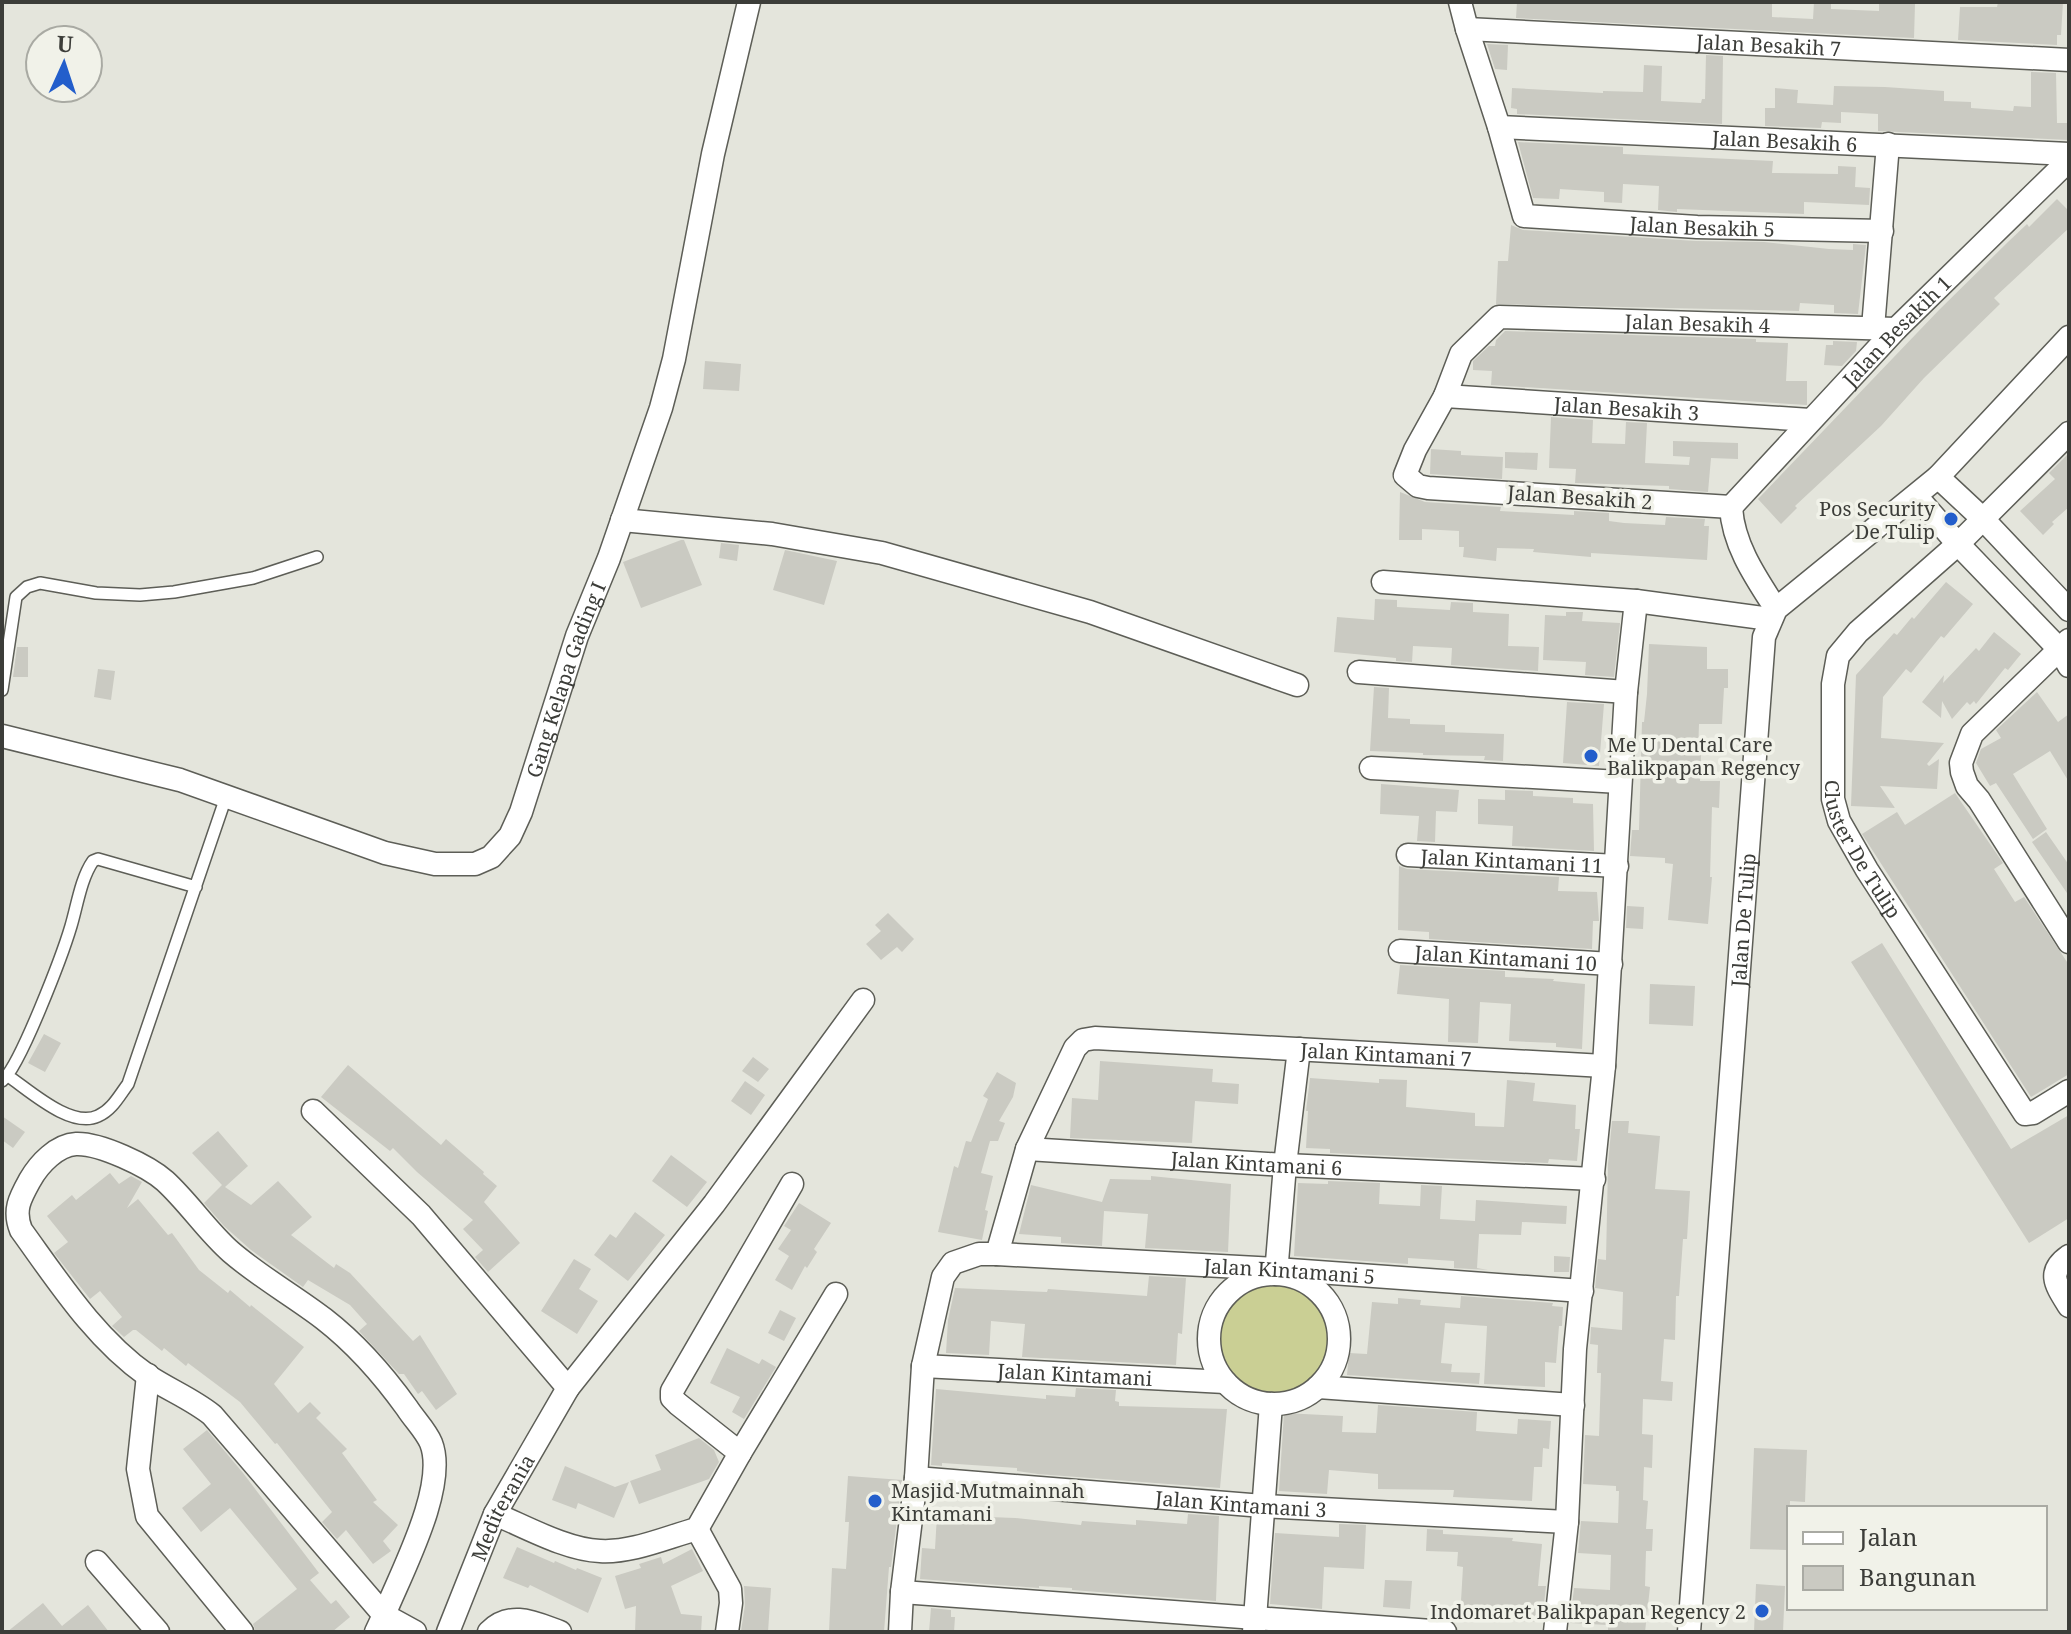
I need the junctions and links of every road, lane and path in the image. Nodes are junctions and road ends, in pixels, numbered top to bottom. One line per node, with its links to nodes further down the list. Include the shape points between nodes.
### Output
1 (749, 2): 18 (street, Gang Kelapa Gading I, via 674,359)
2 (1460, 2): 3 (street)
3 (1467, 29): 4 (street, Jalan Besakih 7); 5 (street)
4 (2069, 60)
5 (1499, 127): 6 (street, Jalan Besakih 6); 8 (street, Jalan Besakih 5, via 1524,216)
6 (1888, 144): 7 (street, Jalan Besakih 6); 8 (street)
7 (2069, 157): 9 (street, Jalan Besakih 1)
8 (1882, 231): 9 (street)
9 (1884, 328): 11 (street, Jalan Besakih 4, via 1499,317 1461,354); 12 (street, Jalan Besakih 1)
10 (2069, 337): 14 (street)
11 (1445, 396): 12 (street, Jalan Besakih 3); 16 (street, Jalan Besakih 2, via 1405,475 1418,486)
12 (1810, 420): 16 (street, Jalan Besakih 1)
13 (2069, 433): 17 (street, Cluster De Tulip)
14 (1938, 477): 15 (street); 17 (street)
15 (1916, 496): 19 (street); 24 (street)
16 (1731, 507): 24 (street, via 1732,527)
17 (1983, 519): 19 (street, Cluster De Tulip); 23 (street)
18 (622, 520): 27 (street, via 772,534 882,553 1090,612); 33 (street, Gang Kelapa Gading I, via 577,636 521,812 510,836 491,857 475,864 435,864 385,853)
19 (1958, 544): 25 (street); 44 (street, Cluster De Tulip, via 1838,656 1833,684 1833,799 1839,821 1867,870 2025,1114)
20 (317, 557): 28 (lane, via 253,578 174,592 96,593 40,583 27,587 16,597)
21 (1383, 582): 22 (street)
22 (1636, 601): 24 (street); 29 (street)
23 (2069, 610)
24 (1773, 614): 83 (street, Jalan De Tulip, via 1764,637)
25 (2066, 652): 37 (street, via 1972,734 1961,763 1967,786)
26 (1359, 672): 29 (street)
27 (1297, 685)
28 (2, 690)
29 (1626, 692): 32 (street)
30 (2, 736): 33 (street, Gang Kelapa Gading I, via 180,780)
31 (1371, 768): 32 (street)
32 (1620, 782): 35 (street)
33 (226, 797): 36 (lane)
34 (1408, 855): 35 (street, Jalan Kintamani 11)
35 (1617, 866): 39 (street)
36 (196, 887): 43 (lane, via 93,861 68,938); 43 (lane, via 128,1084 112,1107 96,1118 81,1119 61,1113)
37 (2069, 942)
38 (1400, 951): 39 (street, Jalan Kintamani 10)
39 (1611, 964): 42 (street)
40 (863, 1000): 60 (street, Mediterania, via 714,1204)
41 (1299, 1049): 42 (street, Jalan Kintamani 7); 46 (street, via 1083,1040); 47 (street, Jalan Kintamani 7)
42 (1604, 1066): 48 (street)
43 (5, 1078)
44 (2069, 1091)
45 (313, 1111): 60 (street, via 421,1215)
46 (1027, 1149): 47 (street, Jalan Kintamani 6); 50 (street)
47 (1285, 1165): 48 (street, Jalan Kintamani 6); 52 (street, Jalan Kintamani 7)
48 (1594, 1179): 53 (street)
49 (792, 1184): 63 (street, via 672,1391 678,1404)
50 (997, 1254): 52 (street, Jalan Kintamani 5); 56 (street, Jalan Kintamani 5, via 953,1263 943,1277)
51 (2069, 1256): 55 (street, via 2057,1265 2055,1275)
52 (1276, 1272): 53 (street, Jalan Kintamani 5); 58 (street, via 1243,1281 1218,1304 1210,1327 1210,1353); 59 (street, via 1301,1280 1322,1295 1338,1325 1336,1359)
53 (1582, 1291): 62 (street)
54 (836, 1294): 63 (street)
55 (2069, 1306)
56 (923, 1366): 58 (street, Jalan Kintamani); 64 (street, Jalan Kintamani 5)
57 (148, 1375): 71 (street, via 212,1415); 71 (street, via 77,1308 21,1230 16,1217 19,1200 33,1174 55,1151 76,1144 104,1150 163,1179 231,1252 352,1343 431,1442 435,1466 428,1507); 74 (street, via 138,1469 147,1516)
58 (1225, 1382): 61 (street, via 1254,1401)
59 (1318, 1387): 61 (street); 62 (street)
60 (568, 1388): 66 (street, Mediterania)
61 (1271, 1404): 65 (street)
62 (1573, 1405): 67 (street)
63 (740, 1453): 68 (street)
64 (916, 1478): 65 (street, Jalan Kintamani 3); 70 (street, Jalan Kintamani 5)
65 (1263, 1506): 67 (street, Jalan Kintamani 3); 72 (street)
66 (495, 1514): 68 (street, via 599,1551); 76 (street, Mediterania)
67 (1567, 1522): 82 (street)
68 (697, 1529): 79 (street, via 730,1589)
69 (97, 1562): 73 (street)
70 (902, 1592): 72 (street); 80 (street, Jalan Kintamani 5)
71 (380, 1623): 75 (street)
72 (1255, 1624): 81 (street)
73 (158, 1632)
74 (242, 1632)
75 (415, 1632)
76 (448, 1632)
77 (489, 1632): 78 (street, via 508,1620 524,1619)
78 (560, 1632)
79 (727, 1632)
80 (900, 1632)
81 (1445, 1632)
82 (1555, 1632)
83 (1689, 1632)

